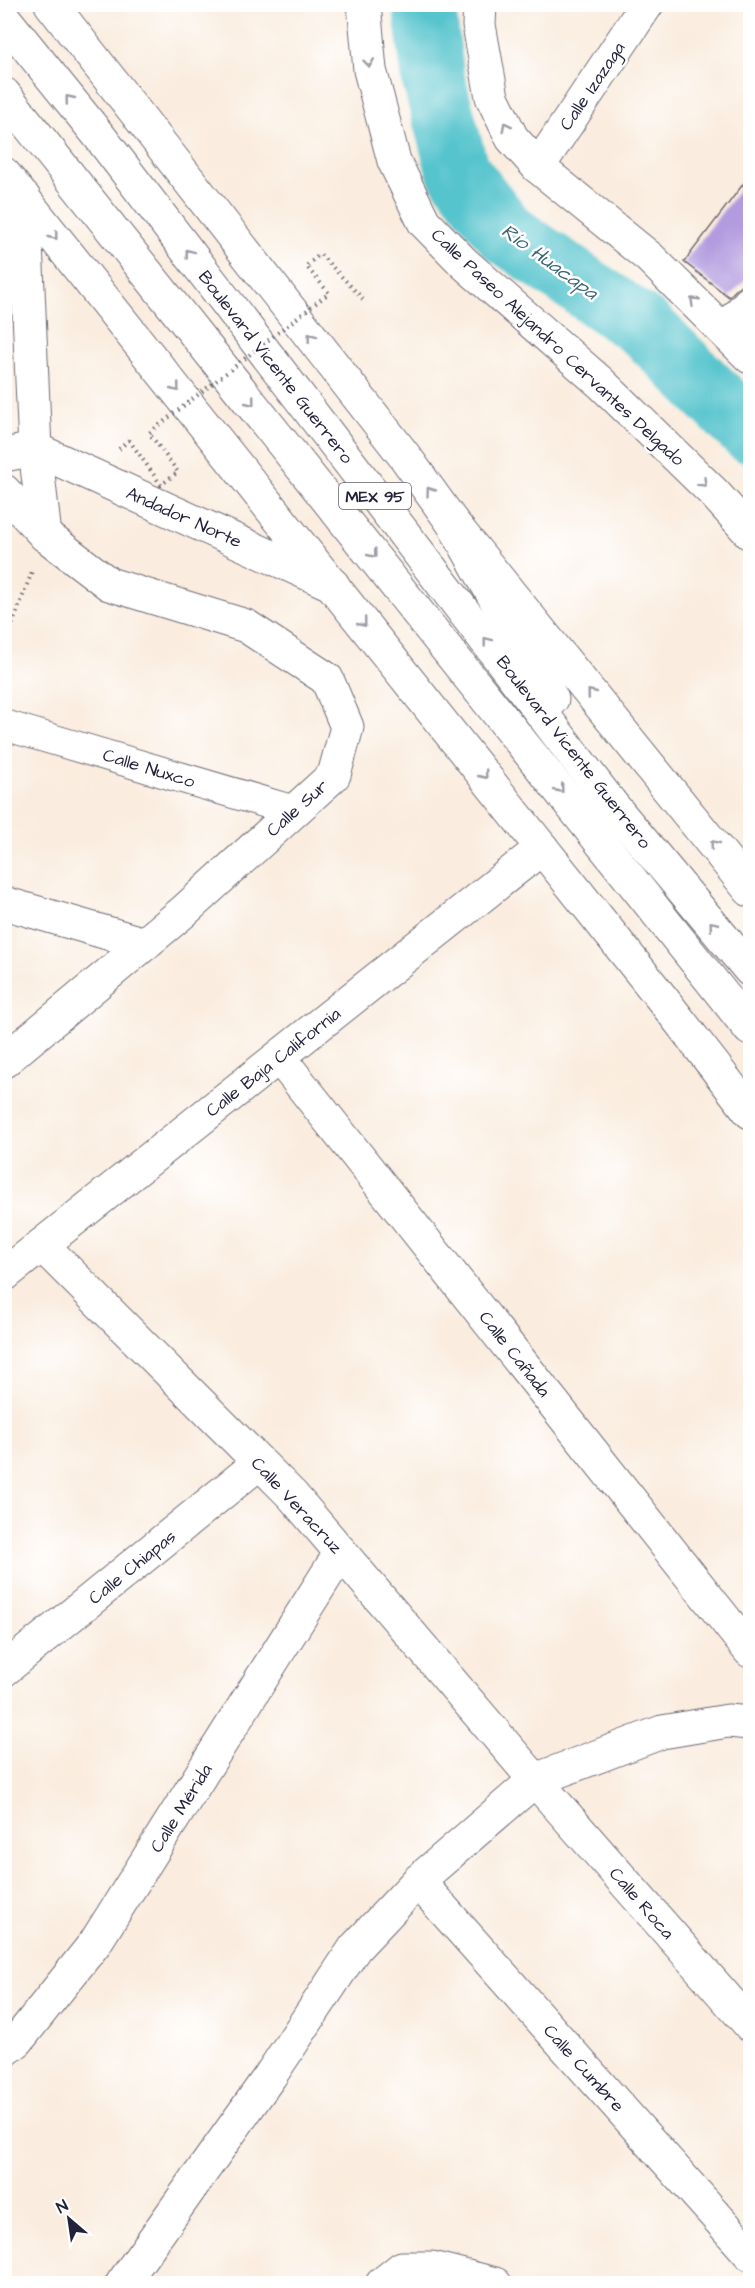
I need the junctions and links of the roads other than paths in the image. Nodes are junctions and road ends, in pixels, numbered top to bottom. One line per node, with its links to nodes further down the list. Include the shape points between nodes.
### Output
1 (51, 4): 13 (main road, one-way to 1)
2 (364, 4): 14 (main road, Calle Paseo Alejandro Cervantes Delgado, one-way to 14, via 370,70 394,160 424,222 464,263 601,383)
3 (480, 4): 7 (main road, one-way to 3, via 512,138 492,97 478,26)
4 (647, 4): 7 (main road, Calle Izazaga)
5 (4, 18): 18 (main road, Boulevard Vicente Guerrero / MEX 95, one-way to 5)
6 (4, 94): 25 (main road, Boulevard Vicente Guerrero / MEX 95, one-way to 25)
7 (538, 167): 9 (main road, one-way to 7, via 650,258)
8 (14, 186): 11 (main road); 16 (main road, one-way to 16)
9 (743, 313): 10 (main road)
10 (750, 357)
11 (20, 452): 15 (main road); 16 (main road, Andador Norte)
12 (4, 491): 15 (main road, Calle Sur)
13 (452, 522): 18 (main road); 21 (main road, one-way to 13)
14 (750, 533)
15 (45, 535): 19 (main road, Calle Sur, via 109,584 246,626 327,679 347,727 334,775)
16 (333, 585): 20 (main road, one-way to 20)
17 (4, 725): 19 (street, Calle Nuxco)
18 (612, 805): 24 (main road, Boulevard Vicente Guerrero / MEX 95, one-way to 18)
19 (294, 811): 23 (main road, Calle Sur)
20 (542, 848): 26 (main road, Calle Baja California); 28 (main road)
21 (750, 890)
22 (4, 903): 23 (main road)
23 (145, 944): 27 (main road, Calle Sur)
24 (750, 969)
25 (750, 1029)
26 (279, 1057): 29 (main road, Calle Baja California); 33 (main road, Calle Cañada)
27 (4, 1061)
28 (750, 1112)
29 (42, 1245): 30 (main road, Calle Baja California); 31 (main road, Calle Veracruz)
30 (4, 1275)
31 (259, 1463): 32 (main road, Calle Veracruz); 34 (main road, Calle Chiapas)
32 (341, 1552): 36 (main road, Calle Veracruz); 39 (main road, Calle Mérida, via 95,1943 17,2041)
33 (750, 1650)
34 (4, 1670)
35 (750, 1723): 36 (main road, via 728,1721 662,1732)
36 (535, 1780): 37 (main road); 38 (main road, Calle Roca)
37 (418, 1881): 40 (main road, Calle Cumbre); 41 (main road, via 355,1948)
38 (750, 2025)
39 (4, 2051)
40 (750, 2254)
41 (122, 2283)
42 (382, 2283): 43 (main road, via 402,2268 432,2268)
43 (495, 2283)

